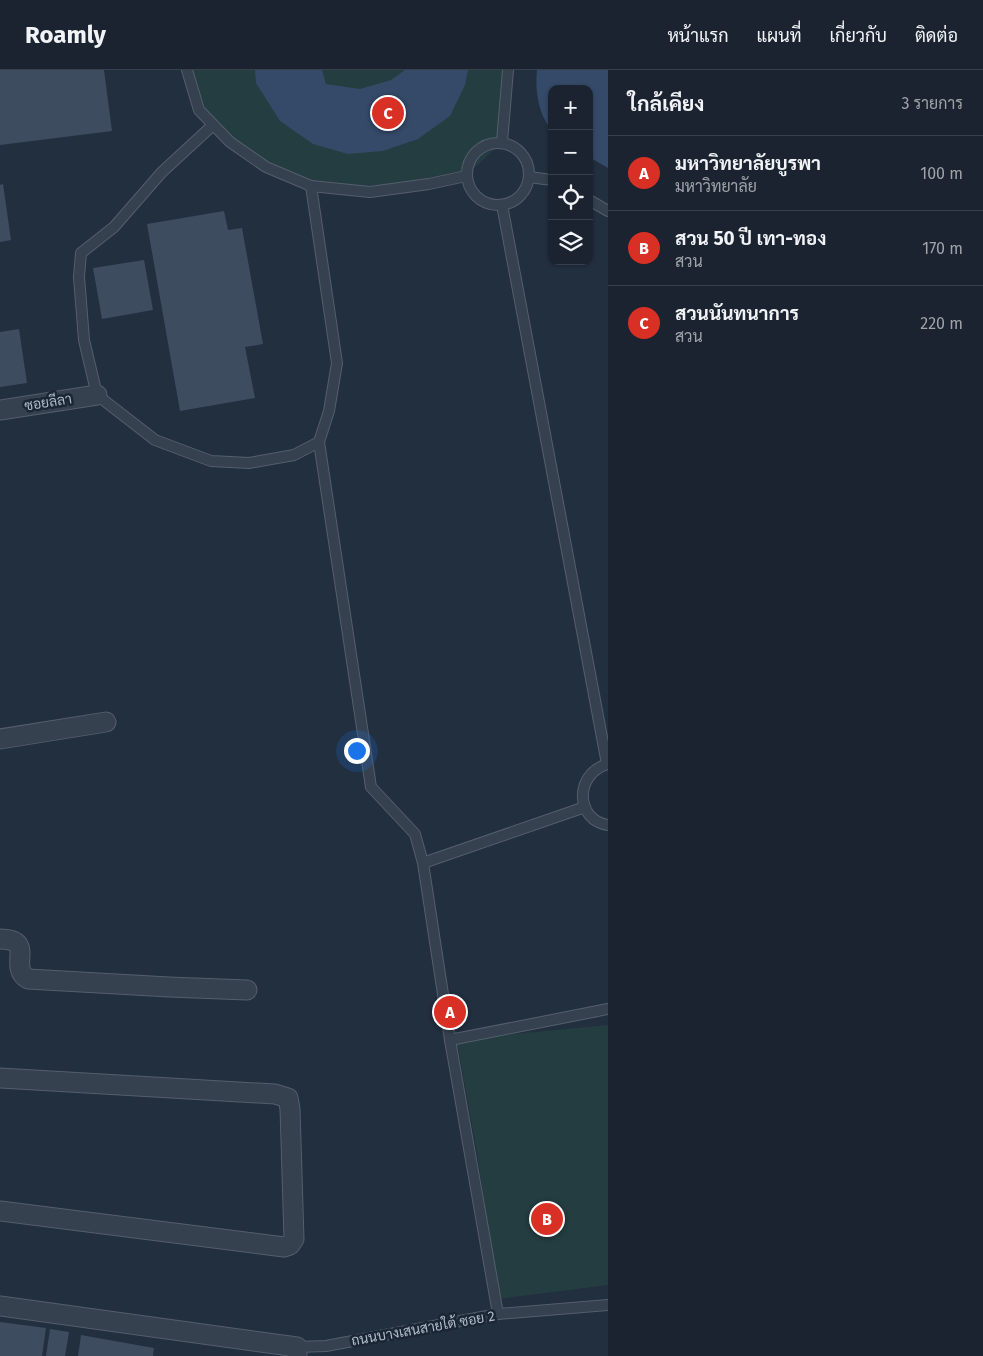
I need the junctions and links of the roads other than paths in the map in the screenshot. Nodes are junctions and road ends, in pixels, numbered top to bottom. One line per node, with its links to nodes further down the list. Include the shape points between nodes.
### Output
1 (187, 70): 3 (lane, via 198,110)
2 (508, 70): 4 (lane)
3 (213, 125): 8 (lane, via 230,142 266,167); 12 (lane, via 162,172 114,227 81,253 79,277 84,340)
4 (502, 142): 5 (lane, via 485,145 476,151); 6 (lane, via 524,156)
5 (466, 176): 8 (lane, via 370,192); 10 (lane, via 471,190 480,200)
6 (529, 177): 7 (lane); 10 (lane, via 520,196)
7 (548, 179)
8 (311, 186): 14 (lane, via 337,364 329,411)
9 (593, 202): 11 (lane)
10 (502, 205): 17 (lane)
11 (608, 211)
12 (97, 395): 13 (street, ซอยลีลา); 14 (lane, via 155,440 211,462 249,463 294,455)
13 (0, 410)
14 (319, 442): 20 (lane, via 371,787 415,834)
15 (106, 722): 16 (street)
16 (0, 739)
17 (607, 764): 18 (lane, via 600,766 586,780 582,796)
18 (585, 807): 19 (lane, via 594,819); 20 (lane)
19 (608, 825)
20 (423, 863): 24 (lane)
21 (0, 939): 22 (street, via 18,943 20,971 28,979)
22 (247, 990)
23 (608, 1009): 24 (lane)
24 (450, 1040): 29 (lane)
25 (0, 1078): 26 (street, via 275,1094 288,1098 294,1239 284,1247)
26 (0, 1211)
27 (608, 1305): 29 (lane, ถนนบางเสนสายใต้ ซอย 2)
28 (0, 1306): 30 (street, ถนนบางเสนสายใต้ ซอย 2)
29 (498, 1314): 30 (lane, ถนนบางเสนสายใต้ ซอย 2)
30 (297, 1352)

